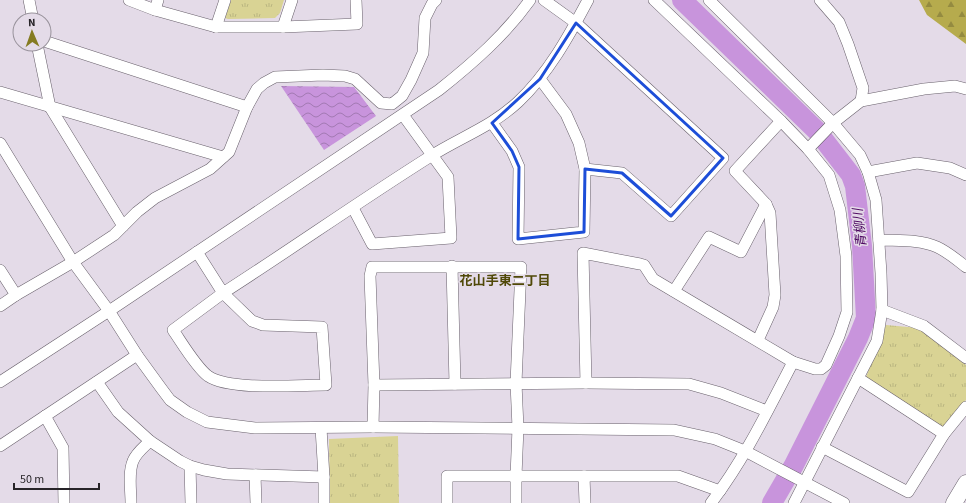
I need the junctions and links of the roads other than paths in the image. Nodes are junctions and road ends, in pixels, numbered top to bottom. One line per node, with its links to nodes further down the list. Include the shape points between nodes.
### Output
1 (29, 0): 14 (street)
2 (129, 0): 13 (street)
3 (225, 0): 16 (street)
4 (292, 0): 17 (street)
5 (356, 0): 17 (street, via 356,24)
6 (436, 0): 25 (street, via 425,18 423,53 402,96 392,104 381,103 355,79 323,75 275,77 257,89)
7 (530, 0): 26 (street, via 494,43 468,67)
8 (544, 0): 15 (street)
9 (588, 0): 15 (street)
10 (654, 0): 27 (street)
11 (709, 0): 29 (street)
12 (820, 0): 23 (street, via 839,22 848,44 863,88)
13 (156, 5): 16 (street)
14 (31, 12)
15 (576, 23): 20 (street); 34 (street, via 723,158 672,216 622,173)
16 (216, 27): 17 (street)
17 (284, 27)
18 (52, 44): 25 (street)
19 (39, 52): 24 (street)
20 (540, 79): 28 (street, via 518,102); 34 (street, via 566,114 579,143)
21 (966, 89): 23 (street, via 955,86 930,88)
22 (0, 92): 24 (street)
23 (861, 101): 29 (street)
24 (50, 107): 33 (street); 39 (street)
25 (247, 107): 33 (street, via 229,152)
26 (403, 114): 32 (street); 41 (street)
27 (781, 121): 31 (street); 37 (street, via 735,171)
28 (492, 123): 32 (street); 34 (street, via 512,150 519,167 518,239 584,232)
29 (833, 123): 31 (street); 35 (street, via 860,155)
30 (0, 143): 42 (street)
31 (808, 149): 55 (street, via 829,176 840,210 846,256 847,312 826,365 821,369 814,369)
32 (432, 156): 38 (street); 38 (street, via 448,177 451,238 372,244)
33 (223, 157): 39 (street, via 210,169 155,198)
34 (585, 169)
35 (868, 172): 36 (street, via 917,163 950,168); 40 (street, via 876,200)
36 (966, 175)
37 (766, 204): 46 (street, via 741,252 709,236); 52 (street, via 772,226 775,295 773,307)
38 (353, 208): 47 (street)
39 (123, 226): 42 (street, via 114,235)
40 (879, 240): 44 (street, via 915,241 936,247); 50 (street)
41 (197, 252): 47 (street); 51 (street)
42 (73, 262): 48 (street); 51 (street)
43 (452, 266): 60 (street); 61 (street, via 521,267); 62 (street, via 372,266 370,276)
44 (966, 266)
45 (0, 270): 48 (street)
46 (674, 290): 52 (street); 59 (street, via 653,279 640,264 583,253)
47 (223, 293): 47 (street, via 252,321 263,325 322,327 326,384 253,386 219,381 208,376 173,330)
48 (16, 295): 49 (street)
49 (0, 306)
50 (882, 310): 54 (street, via 924,326); 56 (street, via 877,341)
51 (109, 311): 53 (street); 57 (street)
52 (758, 340): 55 (street)
53 (137, 355): 58 (street); 67 (street, via 170,400 207,422 255,428)
54 (966, 358)
55 (794, 362): 64 (street)
56 (858, 378): 69 (street); 72 (street)
57 (0, 382)
58 (97, 382): 65 (street); 70 (street, via 118,412)
59 (586, 383): 61 (street); 64 (street, via 689,384)
60 (455, 384): 61 (street); 62 (street)
61 (516, 384): 68 (street)
62 (374, 385): 66 (street)
63 (966, 407): 69 (street)
64 (767, 411): 73 (street)
65 (44, 416): 71 (street); 82 (street, via 63,448)
66 (373, 427): 67 (street); 68 (street)
67 (321, 428): 78 (street)
68 (518, 428): 73 (street, via 674,430 716,439); 76 (street)
69 (944, 434): 72 (street, via 908,492)
70 (150, 441): 74 (street); 83 (street, via 133,460 130,476)
71 (0, 446)
72 (822, 447): 79 (street)
73 (745, 451): 79 (street); 81 (street)
74 (190, 466): 75 (street, via 227,474); 84 (street)
75 (255, 475): 78 (street); 85 (street)
76 (516, 476): 77 (street); 87 (street, via 447,476); 88 (street)
77 (584, 476): 81 (street, via 678,476); 89 (street)
78 (324, 477): 86 (street)
79 (804, 482): 91 (street); 92 (street)
80 (966, 483): 93 (highway)
81 (720, 492): 90 (street)
82 (64, 503)
83 (131, 503)
84 (191, 503)
85 (256, 503)
86 (324, 503)
87 (447, 503)
88 (516, 503)
89 (585, 503)
90 (711, 503)
91 (794, 503)
92 (844, 503)
93 (954, 503)

